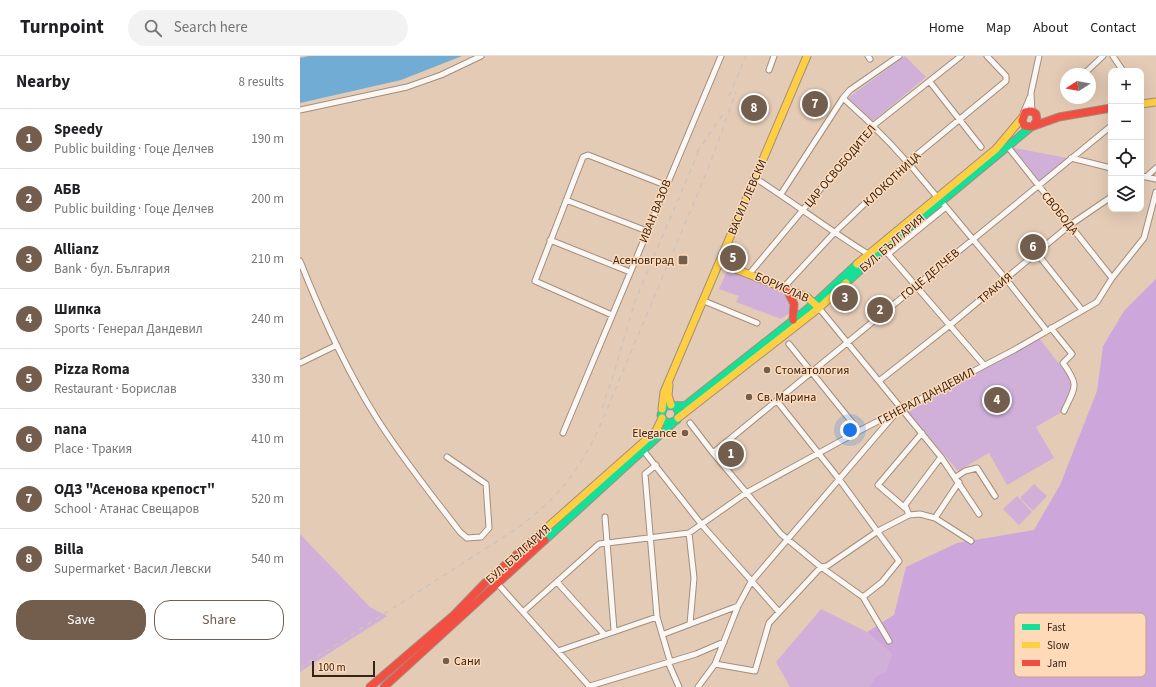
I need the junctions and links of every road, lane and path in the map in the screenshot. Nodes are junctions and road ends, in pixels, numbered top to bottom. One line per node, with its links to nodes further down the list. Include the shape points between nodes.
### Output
1 (481, 56): 20 (street, via 441,75 407,87)
2 (721, 56): 38 (street, ИВАН ВАЗОВ)
3 (774, 56): 13 (street)
4 (807, 56): 36 (main road, ВАСИЛ ЛЕВСКИ)
5 (899, 56): 16 (street, via 850,90)
6 (960, 56): 14 (street, ЦАР ОСВОБОДИТЕЛ)
7 (987, 56): 24 (street, КЛОКОТНИЦА, via 1007,79)
8 (1039, 56): 15 (street)
9 (1103, 56): 11 (street)
10 (1113, 56): 12 (street)
11 (1090, 68)
12 (1121, 68)
13 (769, 70)
14 (930, 82): 24 (street); 25 (street, ЦАР ОСВОБОДИТЕЛ)
15 (1031, 93): 21 (street); 22 (street)
16 (843, 98): 25 (street); 41 (street)
17 (1156, 102): 18 (main road)
18 (1144, 104)
19 (1108, 109): 23 (main road)
20 (300, 110)
21 (1034, 113): 22 (main road); 23 (main road); 26 (main road, via 1038,120)
22 (1022, 116): 26 (main road, via 1023,124); 44 (main road, БУЛ. БЪЛГАРИЯ, via 996,149)
23 (1060, 117): 26 (main road)
24 (959, 120): 28 (street); 31 (street, КЛОКОТНИЦА)
25 (874, 125): 31 (street); 45 (street, ЦАР ОСВОБОДИТЕЛ)
26 (1033, 126): 29 (main road, БУЛ. БЪЛГАРИЯ)
27 (1108, 128): 30 (street, ГОЦЕ ДЕЛЧЕВ)
28 (981, 147)
29 (1008, 147): 39 (street, СВОБОДА); 44 (main road, БУЛ. БЪЛГАРИЯ)
30 (1071, 158): 32 (street); 39 (street, ГОЦЕ ДЕЛЧЕВ)
31 (908, 162): 44 (street); 48 (street, КЛОКОТНИЦА)
32 (1108, 167)
33 (1156, 168): 34 (street)
34 (1144, 175)
35 (1144, 176): 37 (street)
36 (755, 178): 41 (street); 55 (main road, ВАСИЛ ЛЕВСКИ)
37 (1156, 179)
38 (665, 185): 43 (street, via 585,154); 47 (street, ИВАН ВАЗОВ)
39 (1038, 186): 46 (street, СВОБОДА); 49 (street, ГОЦЕ ДЕЛЧЕВ)
40 (1156, 192): 58 (street, ГЕНЕРАЛ ДАНДЕВИЛ, via 1144,238)
41 (780, 194): 45 (street)
42 (1108, 198): 46 (street, ТРАКИЯ)
43 (566, 200): 47 (street); 50 (street)
44 (941, 202): 49 (street); 51 (main road, БУЛ. БЪЛГАРИЯ); 53 (main road, БУЛ. БЪЛГАРИЯ)
45 (804, 209): 48 (street); 57 (street, ЦАР ОСВОБОДИТЕЛ)
46 (1070, 225): 52 (street, ТРАКИЯ); 58 (street, СВОБОДА)
47 (647, 231): 56 (street, ИВАН ВАЗОВ)
48 (834, 233): 53 (street); 61 (street, КЛОКОТНИЦА)
49 (973, 239): 59 (street); 60 (street, ГОЦЕ ДЕЛЧЕВ)
50 (550, 240): 56 (street); 65 (street, via 535,281)
51 (886, 251): 60 (street); 63 (main road, БУЛ. БЪЛГАРИЯ)
52 (1036, 252): 59 (street, ТРАКИЯ); 64 (street)
53 (868, 254): 63 (main road, БУЛ. БЪЛГАРИЯ)
54 (300, 261): 70 (street)
55 (720, 262): 57 (main road, БОРИСЛАВ); 62 (main road, ВАСИЛ ЛЕВСКИ)
56 (630, 272): 65 (street, ИВАН ВАЗОВ)
57 (750, 273): 61 (main road, БОРИСЛАВ)
58 (1112, 278): 64 (street, ГЕНЕРАЛ ДАНДЕВИЛ, via 1097,302)
59 (1006, 279): 68 (street, ТРАКИЯ); 69 (street)
60 (917, 286): 68 (street); 72 (street, ГОЦЕ ДЕЛЧЕВ)
61 (785, 288): 63 (main road, БОРИСЛАВ, via 807,297); 66 (main road, via 794,304)
62 (704, 300): 67 (street); 77 (main road, ВАСИЛ ЛЕВСКИ)
63 (817, 305): 66 (main road, БУЛ. БЪЛГАРИЯ); 72 (street); 85 (main road, БУЛ. БЪЛГАРИЯ)
64 (1082, 310): 69 (street, ГЕНЕРАЛ ДАНДЕВИЛ)
65 (612, 315): 90 (street, ИВАН ВАЗОВ)
66 (794, 320): 79 (main road, БУЛ. БЪЛГАРИЯ, via 686,405)
67 (757, 323)
68 (950, 325): 74 (street); 76 (street, ТРАКИЯ)
69 (1049, 330): 74 (street, ГЕНЕРАЛ ДАНДЕВИЛ); 82 (street, via 1072,354 1064,363 1074,378 1075,387)
70 (337, 344): 73 (street); 95 (street, via 376,416 418,477 460,532 467,538 481,537 489,528 486,484)
71 (789, 344): 75 (street)
72 (848, 344): 75 (street, ГОЦЕ ДЕЛЧЕВ); 76 (street)
73 (300, 363)
74 (984, 365): 80 (street, ГЕНЕРАЛ ДАНДЕВИЛ)
75 (812, 373): 78 (street, ГОЦЕ ДЕЛЧЕВ); 88 (street)
76 (879, 381): 80 (street)
77 (669, 383): 79 (main road, ВАСИЛ ЛЕВСКИ, via 668,395); 81 (main road, ВАСИЛ ЛЕВСКИ, via 662,396)
78 (777, 401): 93 (street, ГОЦЕ ДЕЛЧЕВ); 94 (street)
79 (674, 406): 81 (main road, via 666,406); 85 (main road, via 679,413)
80 (902, 409): 83 (street, ГЕНЕРАЛ ДАНДЕВИЛ); 91 (street)
81 (662, 410): 84 (main road)
82 (1064, 411)
83 (896, 412): 87 (street, ГЕНЕРАЛ ДАНДЕВИЛ); 89 (street)
84 (662, 418): 85 (main road, via 668,423); 134 (main road, БУЛ. БЪЛГАРИЯ, via 656,432 632,450)
85 (676, 420): 92 (main road, БУЛ. БЪЛГАРИЯ)
86 (690, 422): 93 (street)
87 (875, 423): 88 (street, ГЕНЕРАЛ ДАНДЕВИЛ); 89 (street, via 881,427)
88 (859, 431): 94 (street, ГЕНЕРАЛ ДАНДЕВИЛ)
89 (880, 432): 99 (street)
90 (563, 433)
91 (922, 433): 96 (street); 103 (street, via 878,485)
92 (643, 450): 97 (street); 118 (main road, БУЛ. БЪЛГАРИЯ)
93 (713, 453): 101 (street)
94 (818, 454): 99 (street); 101 (street, ГЕНЕРАЛ ДАНДЕВИЛ)
95 (447, 457)
96 (941, 457): 98 (street); 103 (street, via 908,500)
97 (656, 465): 108 (street); 111 (street, via 645,474)
98 (956, 477): 100 (street); 102 (street, via 977,468)
99 (839, 479): 109 (street); 112 (street)
100 (959, 482): 104 (street); 107 (street)
101 (746, 493): 108 (street, ГЕНЕРАЛ ДАНДЕВИЛ); 112 (street)
102 (995, 496)
103 (906, 508): 105 (street)
104 (979, 514)
105 (909, 515): 107 (street, via 920,514); 109 (street)
106 (605, 517): 114 (street)
107 (935, 518): 113 (street)
108 (702, 525): 110 (street, ГЕНЕРАЛ ДАНДЕВИЛ); 117 (street)
109 (878, 532): 115 (street, via 827,566); 119 (street, via 899,561 882,582)
110 (689, 533): 111 (street, ГЕНЕРАЛ ДАНДЕВИЛ); 124 (street, via 694,578)
111 (652, 538): 114 (street, ГЕНЕРАЛ ДАНДЕВИЛ); 123 (street)
112 (787, 540): 115 (street); 117 (street)
113 (971, 541)
114 (607, 542): 116 (street, ГЕНЕРАЛ ДАНДЕВИЛ, via 599,544); 125 (street)
115 (821, 567): 119 (street); 122 (street)
116 (557, 582): 121 (street, ГЕНЕРАЛ ДАНДЕВИЛ); 126 (street)
117 (750, 582): 120 (street); 122 (street)
118 (497, 583): 121 (street); 135 (main road, БУЛ. БЪЛГАРИЯ)
119 (863, 597): 128 (street)
120 (738, 606): 124 (street); 129 (street)
121 (523, 612): 130 (street)
122 (779, 612): 132 (street, via 768,623 755,671)
123 (657, 617): 125 (street); 127 (street)
124 (690, 624): 127 (street)
125 (614, 630): 126 (street)
126 (604, 634): 130 (street)
127 (664, 634): 131 (street)
128 (889, 641)
129 (724, 642): 131 (street, via 696,654); 132 (street)
130 (558, 650): 133 (street)
131 (669, 661): 133 (street); 136 (street)
132 (716, 664): 137 (street)
133 (590, 686)
134 (371, 687)
135 (384, 687)
136 (678, 687)
137 (698, 687)

